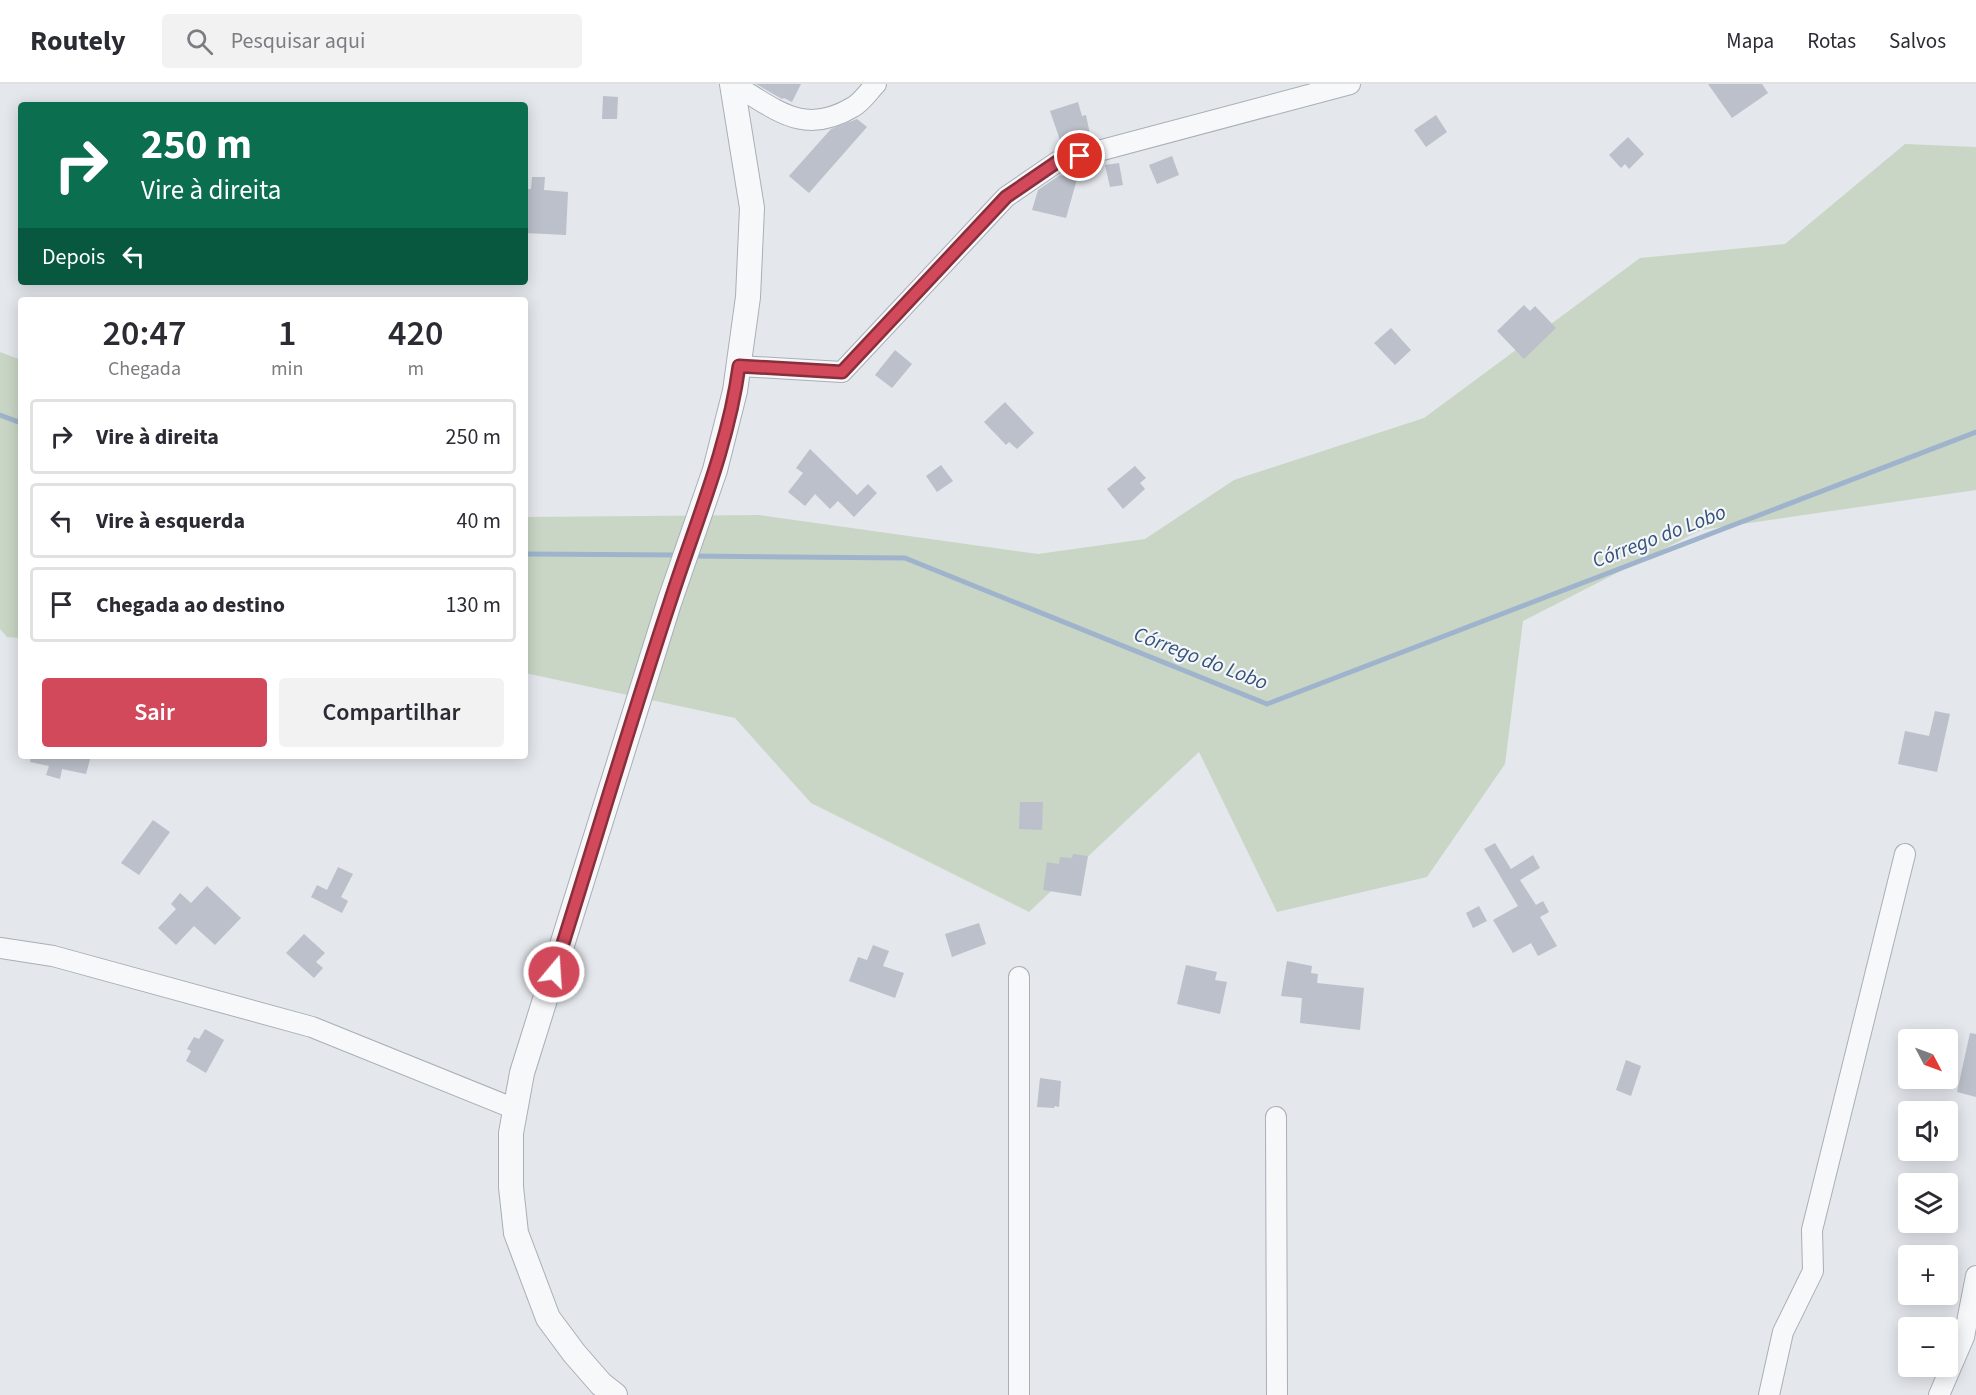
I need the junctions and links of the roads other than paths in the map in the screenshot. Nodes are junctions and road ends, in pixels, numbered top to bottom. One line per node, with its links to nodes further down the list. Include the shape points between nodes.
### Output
1 (732, 84): 2 (street, via 790,117 820,122 854,106); 4 (street, via 752,208 748,297)
2 (876, 84)
3 (1350, 84): 4 (street, via 1057,162 1006,197 842,372)
4 (739, 366): 8 (street, via 715,470 522,1073)
5 (1905, 854): 14 (street, via 1812,1230 1813,1271 1783,1332)
6 (0, 948): 8 (street, via 52,956 312,1027)
7 (1019, 977): 12 (street)
8 (515, 1109): 11 (street, via 511,1187 516,1233 548,1318 580,1361)
9 (1276, 1117): 13 (street)
10 (1976, 1276): 15 (street, via 1964,1337)
11 (615, 1395)
12 (1019, 1395)
13 (1277, 1395)
14 (1769, 1395)
15 (1939, 1395)

